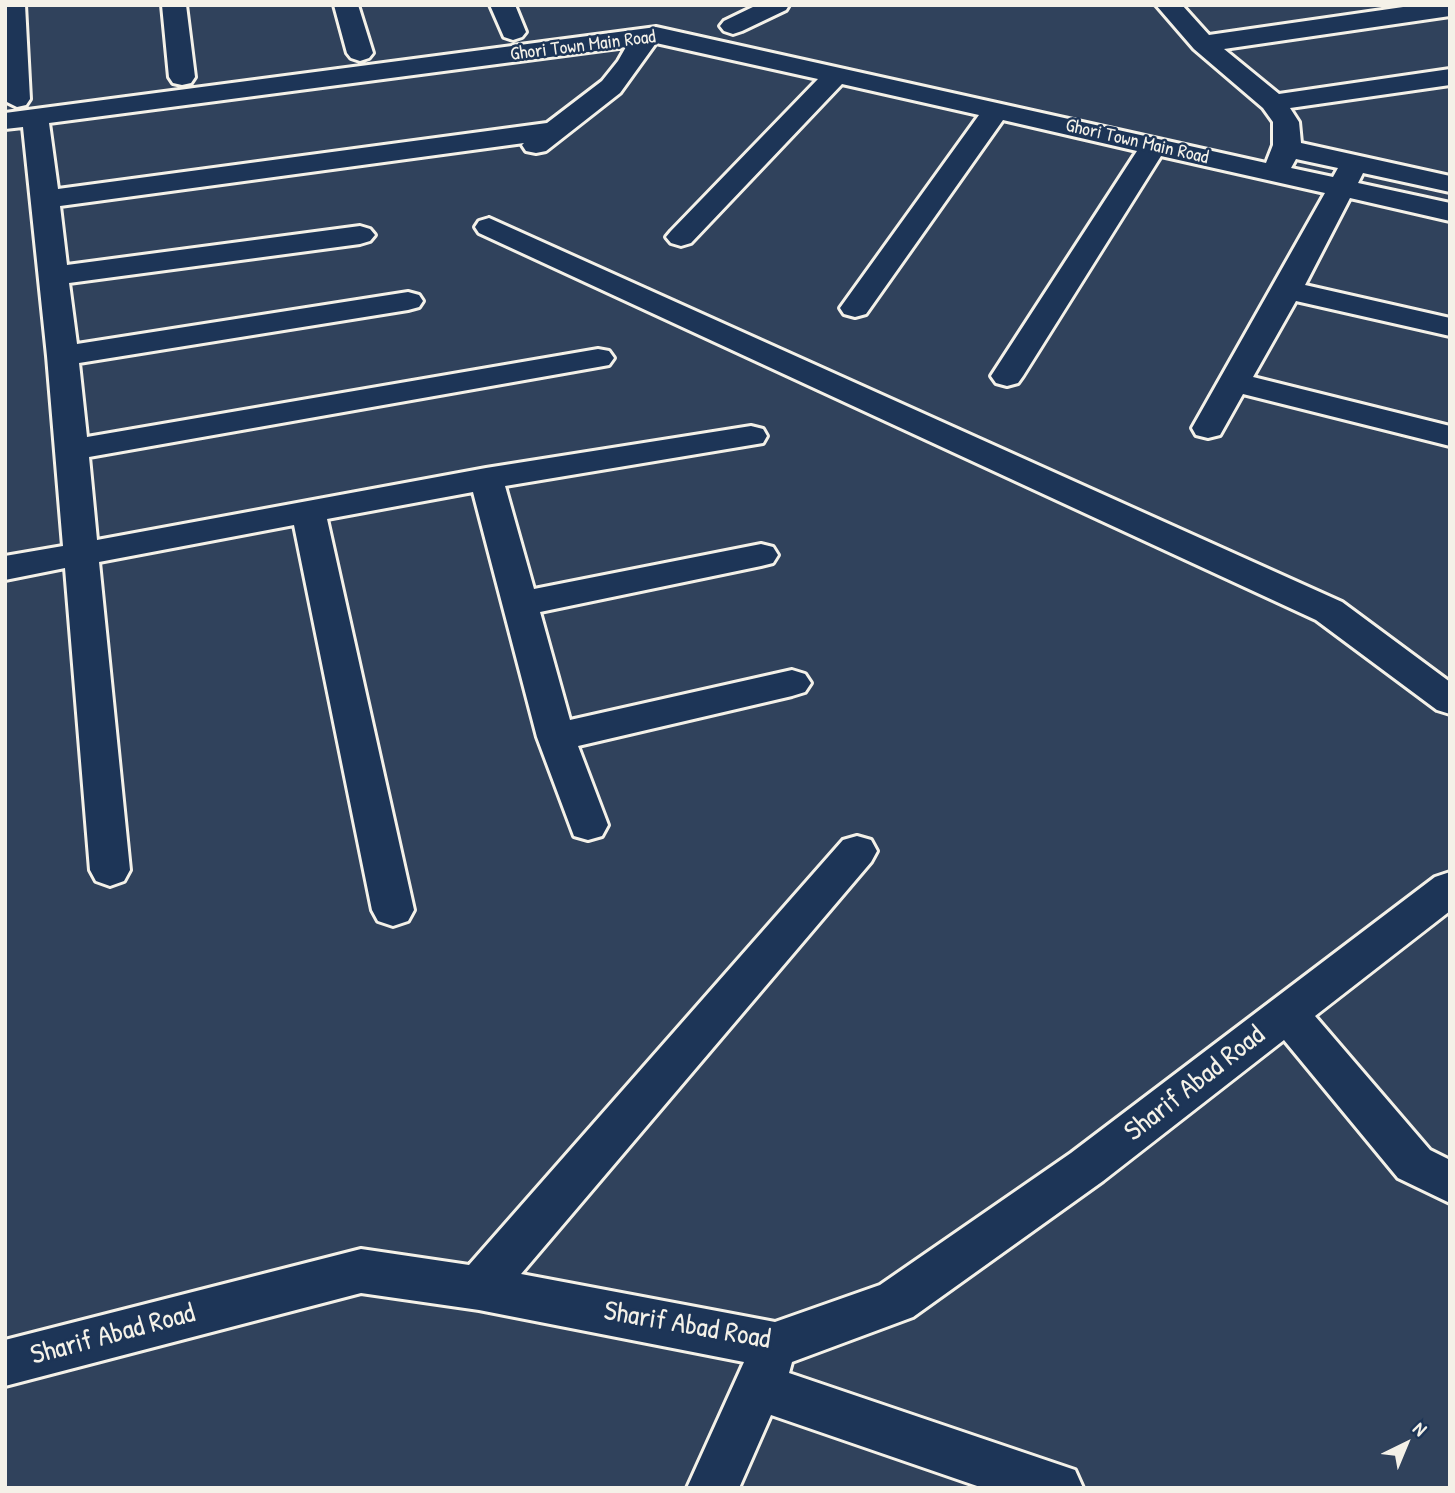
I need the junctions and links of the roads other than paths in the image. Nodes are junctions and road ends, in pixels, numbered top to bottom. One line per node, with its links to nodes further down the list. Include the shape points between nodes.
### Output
1 (13, 5): 18 (street)
2 (174, 5): 15 (street)
3 (346, 5): 13 (street)
4 (502, 5): 9 (street)
5 (777, 5): 10 (street, via 721,24)
6 (1168, 5): 12 (street)
7 (1450, 8): 12 (street)
8 (665, 11): 9 (street)
9 (513, 32): 13 (street)
10 (774, 35)
11 (644, 37): 14 (street, Ghori Town Main Road, via 656,35); 18 (street, Ghori Town Main Road); 20 (street, via 611,87)
12 (1203, 44): 17 (street)
13 (360, 53): 15 (street)
14 (836, 75): 19 (street, Ghori Town Main Road); 32 (street)
15 (182, 77): 18 (street)
16 (1450, 77): 17 (street)
17 (1273, 103): 23 (street, via 1286,122)
18 (16, 110): 28 (street)
19 (996, 111): 22 (street, Ghori Town Main Road); 36 (street)
20 (557, 130): 24 (street); 28 (street)
21 (1260, 142): 23 (street)
22 (1153, 146): 25 (street, Ghori Town Main Road); 40 (street)
23 (1287, 148): 25 (street); 26 (street)
24 (516, 159)
25 (1275, 173): 26 (street, Ghori Town Main Road)
26 (1349, 175): 27 (street); 29 (street, Ghori Town Main Road); 34 (street)
27 (1450, 184)
28 (46, 200): 33 (street)
29 (1450, 212)
30 (489, 227): 53 (street, via 1329,611)
31 (360, 235): 33 (street)
32 (681, 237)
33 (54, 276): 38 (street)
34 (1287, 290): 37 (street); 41 (street)
35 (408, 301): 38 (street)
36 (855, 308)
37 (1450, 327)
38 (64, 356): 45 (street)
39 (598, 358): 45 (street)
40 (1007, 376)
41 (1233, 382): 42 (street); 44 (street)
42 (1208, 428)
43 (751, 436): 46 (street)
44 (1450, 436)
45 (72, 450): 48 (street)
46 (486, 479): 47 (street); 51 (street)
47 (308, 511): 48 (street); 59 (street)
48 (82, 555): 50 (street); 57 (street)
49 (761, 555): 51 (street)
50 (5, 568)
51 (520, 604): 54 (street)
52 (792, 683): 54 (street)
53 (1450, 701)
54 (556, 737): 55 (street)
55 (587, 825)
56 (857, 851): 62 (street)
57 (110, 870)
58 (1443, 902): 60 (street, Sharif Abad Road)
59 (393, 910)
60 (1287, 1013): 61 (street, via 1414,1164); 64 (street, Sharif Abad Road, via 1087,1167 896,1301)
61 (1450, 1183)
62 (479, 1288): 63 (street, Sharif Abad Road, via 361,1271); 64 (street, Sharif Abad Road)
63 (5, 1363)
64 (767, 1366): 65 (street); 66 (street)
65 (713, 1488)
66 (1057, 1488)

